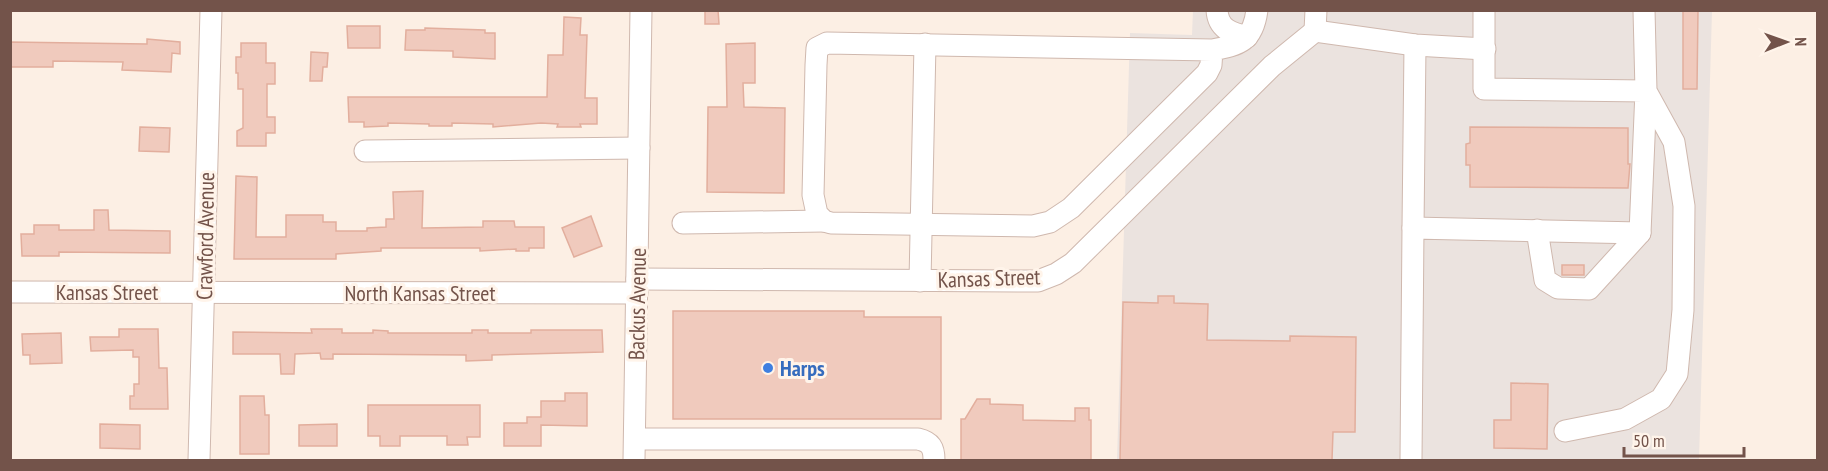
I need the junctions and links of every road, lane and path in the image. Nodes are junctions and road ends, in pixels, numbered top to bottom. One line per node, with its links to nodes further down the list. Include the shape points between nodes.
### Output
1 (211, 10): 25 (street, Crawford Avenue)
2 (641, 10): 14 (street, Backus Avenue)
3 (1217, 10): 8 (street, via 1219,22 1230,33)
4 (1257, 10): 8 (street, via 1256,23)
5 (1485, 10): 12 (street)
6 (1644, 10): 13 (street)
7 (1316, 21): 10 (street); 22 (street, Kansas Street, via 1074,263 1038,281)
8 (1247, 37): 11 (street, via 1235,45)
9 (925, 44): 11 (street); 16 (street, via 827,43 817,48); 18 (street)
10 (1415, 45): 12 (street); 19 (street)
11 (1212, 50): 18 (street, via 1207,73 1062,216 1033,226)
12 (1485, 50): 13 (street, via 1484,89)
13 (1646, 91): 21 (street); 26 (street, via 1674,142 1684,206 1683,310 1677,374 1661,399 1625,419)
14 (639, 148): 15 (street); 23 (street, Backus Avenue)
15 (365, 151)
16 (819, 214): 17 (street); 18 (street, via 870,225)
17 (683, 223)
18 (921, 225): 22 (street)
19 (1413, 228): 20 (street); 31 (street)
20 (1537, 230): 21 (street); 21 (street, via 1545,280 1558,288 1589,289)
21 (1640, 233)
22 (920, 280): 23 (street, Kansas Street)
23 (637, 286): 25 (street, North Kansas Street); 27 (street, Backus Avenue)
24 (10, 291): 25 (street, Kansas Street)
25 (204, 292): 28 (street, Crawford Avenue)
26 (1565, 431)
27 (635, 439): 29 (street, Backus Avenue); 30 (street, via 918,439 932,447)
28 (199, 460)
29 (634, 460)
30 (934, 460)
31 (1411, 460)

